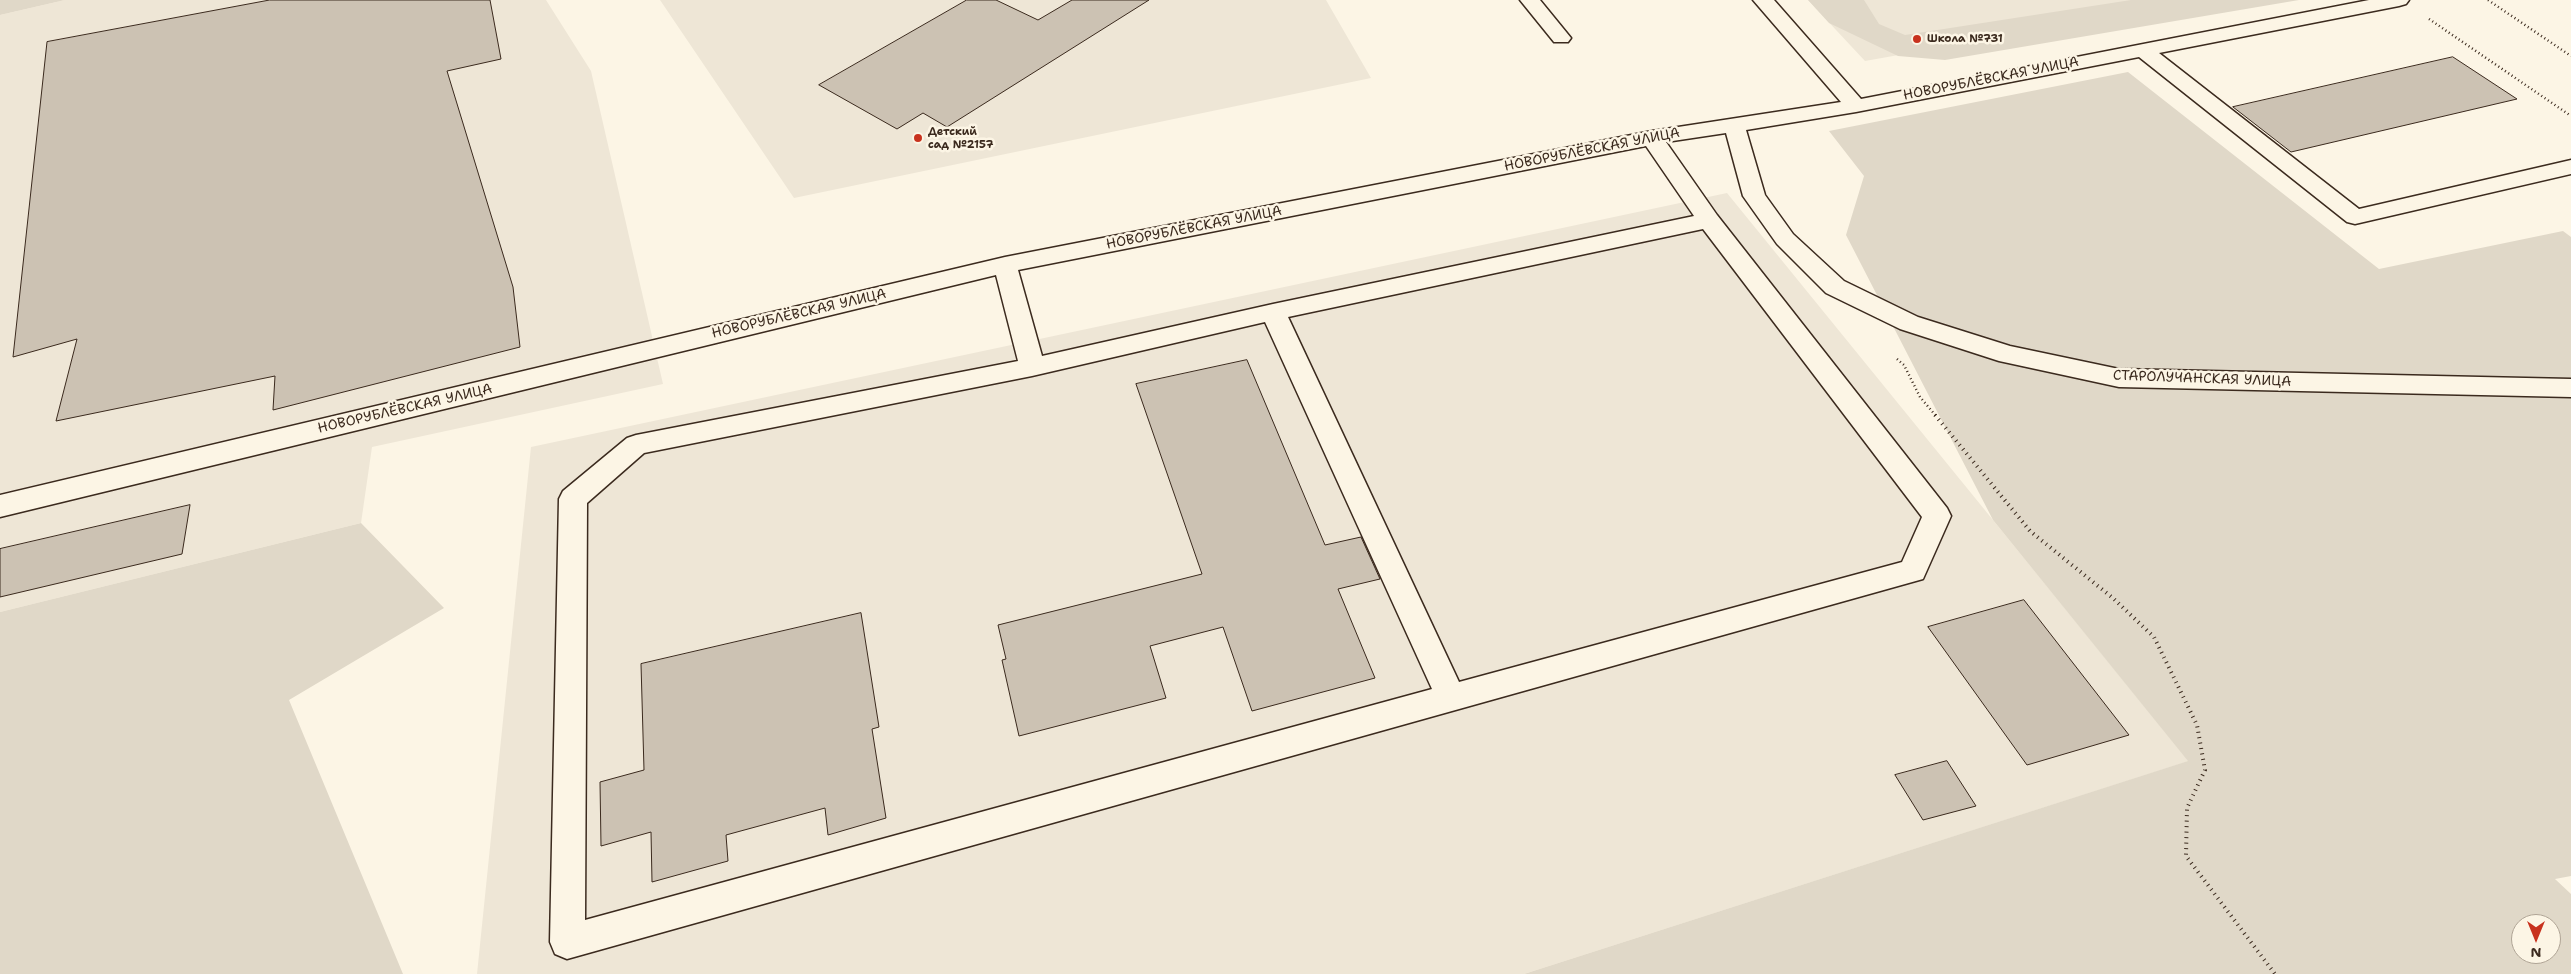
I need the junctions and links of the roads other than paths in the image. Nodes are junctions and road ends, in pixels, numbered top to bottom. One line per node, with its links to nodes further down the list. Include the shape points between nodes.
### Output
1 (1530, 0): 4 (street)
2 (1763, 0): 6 (street)
3 (2400, 0): 5 (street, НОВОРУБЛЁВСКАЯ УЛИЦА)
4 (1561, 38)
5 (2143, 50): 6 (street, НОВОРУБЛЁВСКАЯ УЛИЦА); 9 (street, via 2355,217)
6 (1856, 106): 7 (street, НОВОРУБЛЁВСКАЯ УЛИЦА)
7 (1734, 124): 8 (street, НОВОРУБЛЁВСКАЯ УЛИЦА); 14 (street, СТАРОЛУЧАНСКАЯ УЛИЦА, via 1754,196 1785,239 1835,287 1910,323 2008,355 2118,378)
8 (1652, 138): 10 (street); 11 (street, НОВОРУБЛЁВСКАЯ УЛИЦА)
9 (2571, 168)
10 (1709, 220): 12 (street); 16 (street, via 1937,516 1913,571)
11 (1005, 265): 13 (street); 15 (street, НОВОРУБЛЁВСКАЯ УЛИЦА)
12 (1273, 312): 13 (street); 16 (street)
13 (1032, 367): 16 (street, via 636,446 573,499 566,942)
14 (2571, 388)
15 (0, 506)
16 (1451, 697)

